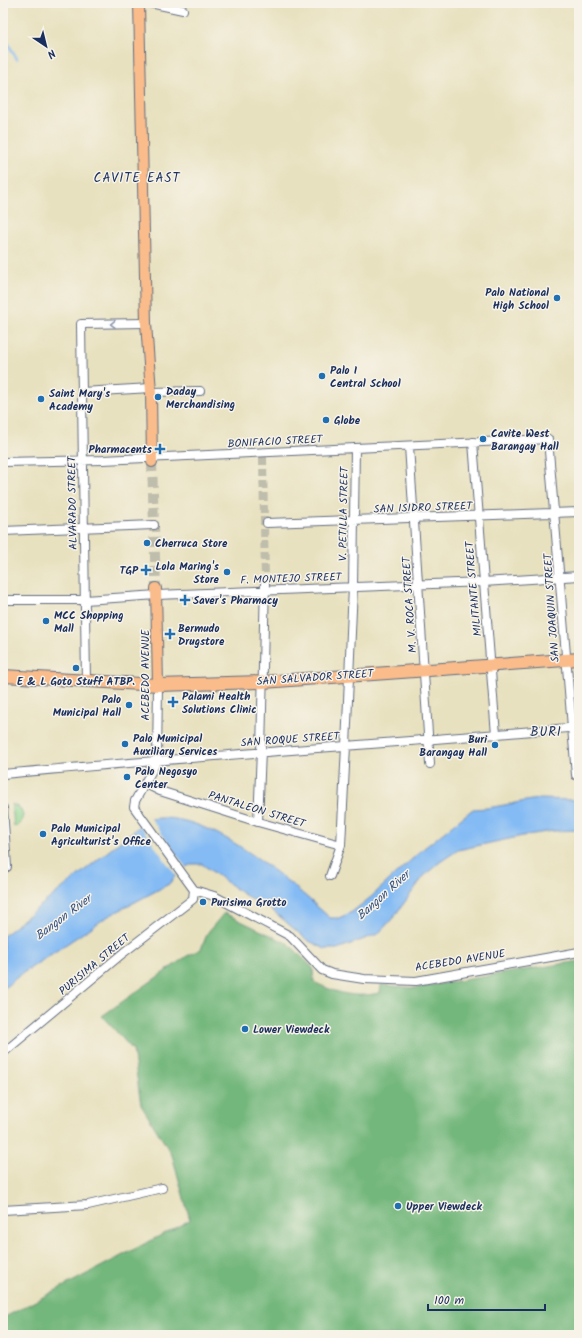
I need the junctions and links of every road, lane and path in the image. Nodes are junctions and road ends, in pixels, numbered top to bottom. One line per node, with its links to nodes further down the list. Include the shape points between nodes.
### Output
1 (139, 3): 4 (main road)
2 (150, 3): 3 (street)
3 (183, 10)
4 (146, 323): 5 (main road); 7 (street, ALVARADO STREET, one-way to 7, via 81,324)
5 (151, 390): 6 (street); 7 (street); 13 (main road)
6 (200, 391)
7 (82, 392): 12 (street, ALVARADO STREET)
8 (548, 439): 9 (street, BONIFACIO STREET); 16 (street, SAN JOAQUIN STREET)
9 (473, 442): 10 (street, BONIFACIO STREET); 17 (street, MILITANTE STREET)
10 (408, 446): 11 (street, BONIFACIO STREET); 18 (street, M. V. ROCA STREET)
11 (355, 448): 13 (street, BONIFACIO STREET); 19 (street, V. PETILLA STREET)
12 (83, 460): 13 (street, BONIFACIO STREET); 14 (street, BONIFACIO STREET); 22 (street, ALVARADO STREET)
13 (152, 460)
14 (3, 462)
15 (579, 512): 16 (street, SAN ISIDRO STREET)
16 (555, 513): 17 (street, SAN ISIDRO STREET); 25 (street, SAN JOAQUIN STREET)
17 (478, 516): 18 (street, SAN ISIDRO STREET); 26 (street, MILITANTE STREET)
18 (414, 519): 19 (street, SAN ISIDRO STREET); 27 (street, M. V. ROCA STREET)
19 (353, 520): 20 (street, SAN ISIDRO STREET); 29 (street, V. PETILLA STREET)
20 (268, 523)
21 (154, 525): 22 (street)
22 (83, 528): 23 (street); 32 (street, ALVARADO STREET)
23 (3, 531)
24 (579, 576): 25 (street, F. MONTEJO STREET)
25 (559, 577): 26 (street, F. MONTEJO STREET); 34 (street, SAN JOAQUIN STREET)
26 (483, 582): 27 (street, F. MONTEJO STREET); 35 (street, MILITANTE STREET)
27 (419, 584): 29 (street, F. MONTEJO STREET); 36 (street, M. V. ROCA STREET)
28 (265, 586): 29 (street, F. MONTEJO STREET); 30 (street, F. MONTEJO STREET); 40 (street)
29 (353, 587): 37 (street, V. PETILLA STREET)
30 (156, 592): 32 (street, F. MONTEJO STREET); 41 (main road, ACEBEDO AVENUE)
31 (3, 600): 32 (street, F. MONTEJO STREET)
32 (85, 600): 39 (street, ALVARADO STREET)
33 (579, 659): 34 (highway, SAN SALVADOR STREET)
34 (566, 660): 35 (highway, SAN SALVADOR STREET); 42 (street, SAN JOAQUIN STREET)
35 (490, 665): 36 (highway, SAN SALVADOR STREET); 43 (street, MILITANTE STREET)
36 (425, 670): 37 (highway, SAN SALVADOR STREET); 44 (street, M. V. ROCA STREET)
37 (350, 674): 40 (highway, SAN SALVADOR STREET); 45 (street, V. PETILLA STREET)
38 (3, 676): 39 (highway, SAN SALVADOR STREET)
39 (86, 682): 41 (highway, SAN SALVADOR STREET)
40 (263, 682): 41 (highway, SAN SALVADOR STREET); 46 (street)
41 (158, 686): 47 (street, ACEBEDO AVENUE)
42 (576, 728): 43 (street, SAN ROQUE STREET); 50 (street, SAN JOAQUIN STREET)
43 (496, 735): 44 (street, SAN ROQUE STREET)
44 (428, 739): 45 (street, SAN ROQUE STREET); 48 (street, M. V. ROCA STREET)
45 (346, 746): 46 (street, SAN ROQUE STREET); 55 (street, V. PETILLA STREET)
46 (262, 751): 47 (street, SAN ROQUE STREET); 53 (street)
47 (157, 761): 49 (street, SAN ROQUE STREET); 51 (street)
48 (430, 764)
49 (3, 774)
50 (577, 775)
51 (146, 784): 53 (street, PANTALEON STREET, via 160,791); 58 (street, via 134,804)
52 (3, 808): 54 (street)
53 (258, 822): 55 (street, PANTALEON STREET)
54 (4, 833): 56 (street)
55 (341, 845): 57 (street, V. PETILLA STREET)
56 (5, 868)
57 (330, 876)
58 (194, 890): 59 (street, ACEBEDO AVENUE, via 214,896 290,936 322,970 332,974 364,979 416,981); 60 (street, PURISIMA STREET, via 194,899 123,953)
59 (579, 952)
60 (3, 1052)
61 (162, 1188): 62 (street, via 88,1205)
62 (3, 1210)

